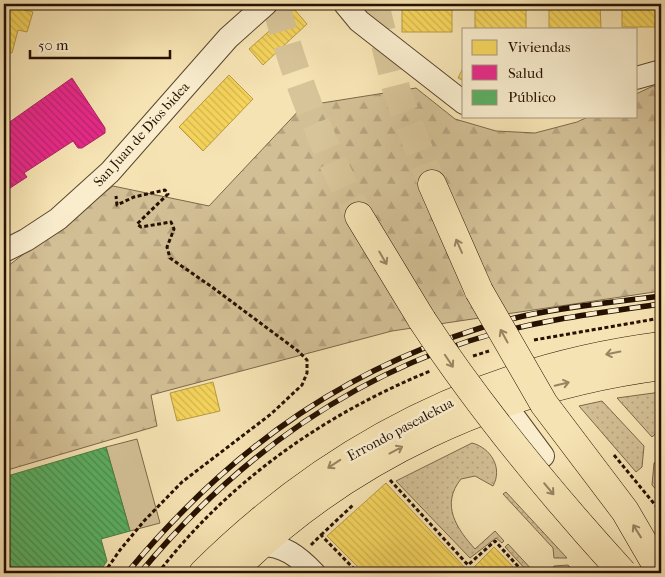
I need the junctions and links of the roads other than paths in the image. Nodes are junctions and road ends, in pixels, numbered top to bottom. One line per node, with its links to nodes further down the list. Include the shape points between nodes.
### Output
1 (266, 4): 8 (street, San Juan de Dios bidea, via 228,38 116,165 58,219)
2 (345, 4): 5 (street, via 359,21)
3 (661, 71): 4 (street)
4 (638, 77)
5 (462, 101)
6 (432, 184): 20 (main road, one-way to 6, bridge, via 624,511 544,404 479,290)
7 (359, 216): 19 (main road, one-way to 19, bridge, via 452,366 512,445)
8 (4, 251)
9 (661, 346): 16 (main road, Errondo pasealekua, one-way to 16, via 600,355 538,370 487,387 412,420 333,465 296,491)
10 (661, 366): 11 (main road, Errondo pasealekua, one-way to 10, via 546,388 631,369)
11 (503, 402): 12 (street); 13 (main road, Errondo pasealekua, one-way to 11, via 388,454)
12 (543, 456)
13 (297, 515): 14 (main road, Errondo pasealekua); 15 (street, via 294,535)
14 (260, 545): 15 (street, via 280,548); 17 (main road, Errondo pasealekua)
15 (298, 557): 18 (street)
16 (203, 573)
17 (231, 573)
18 (314, 573)
19 (623, 573)
20 (661, 573)

